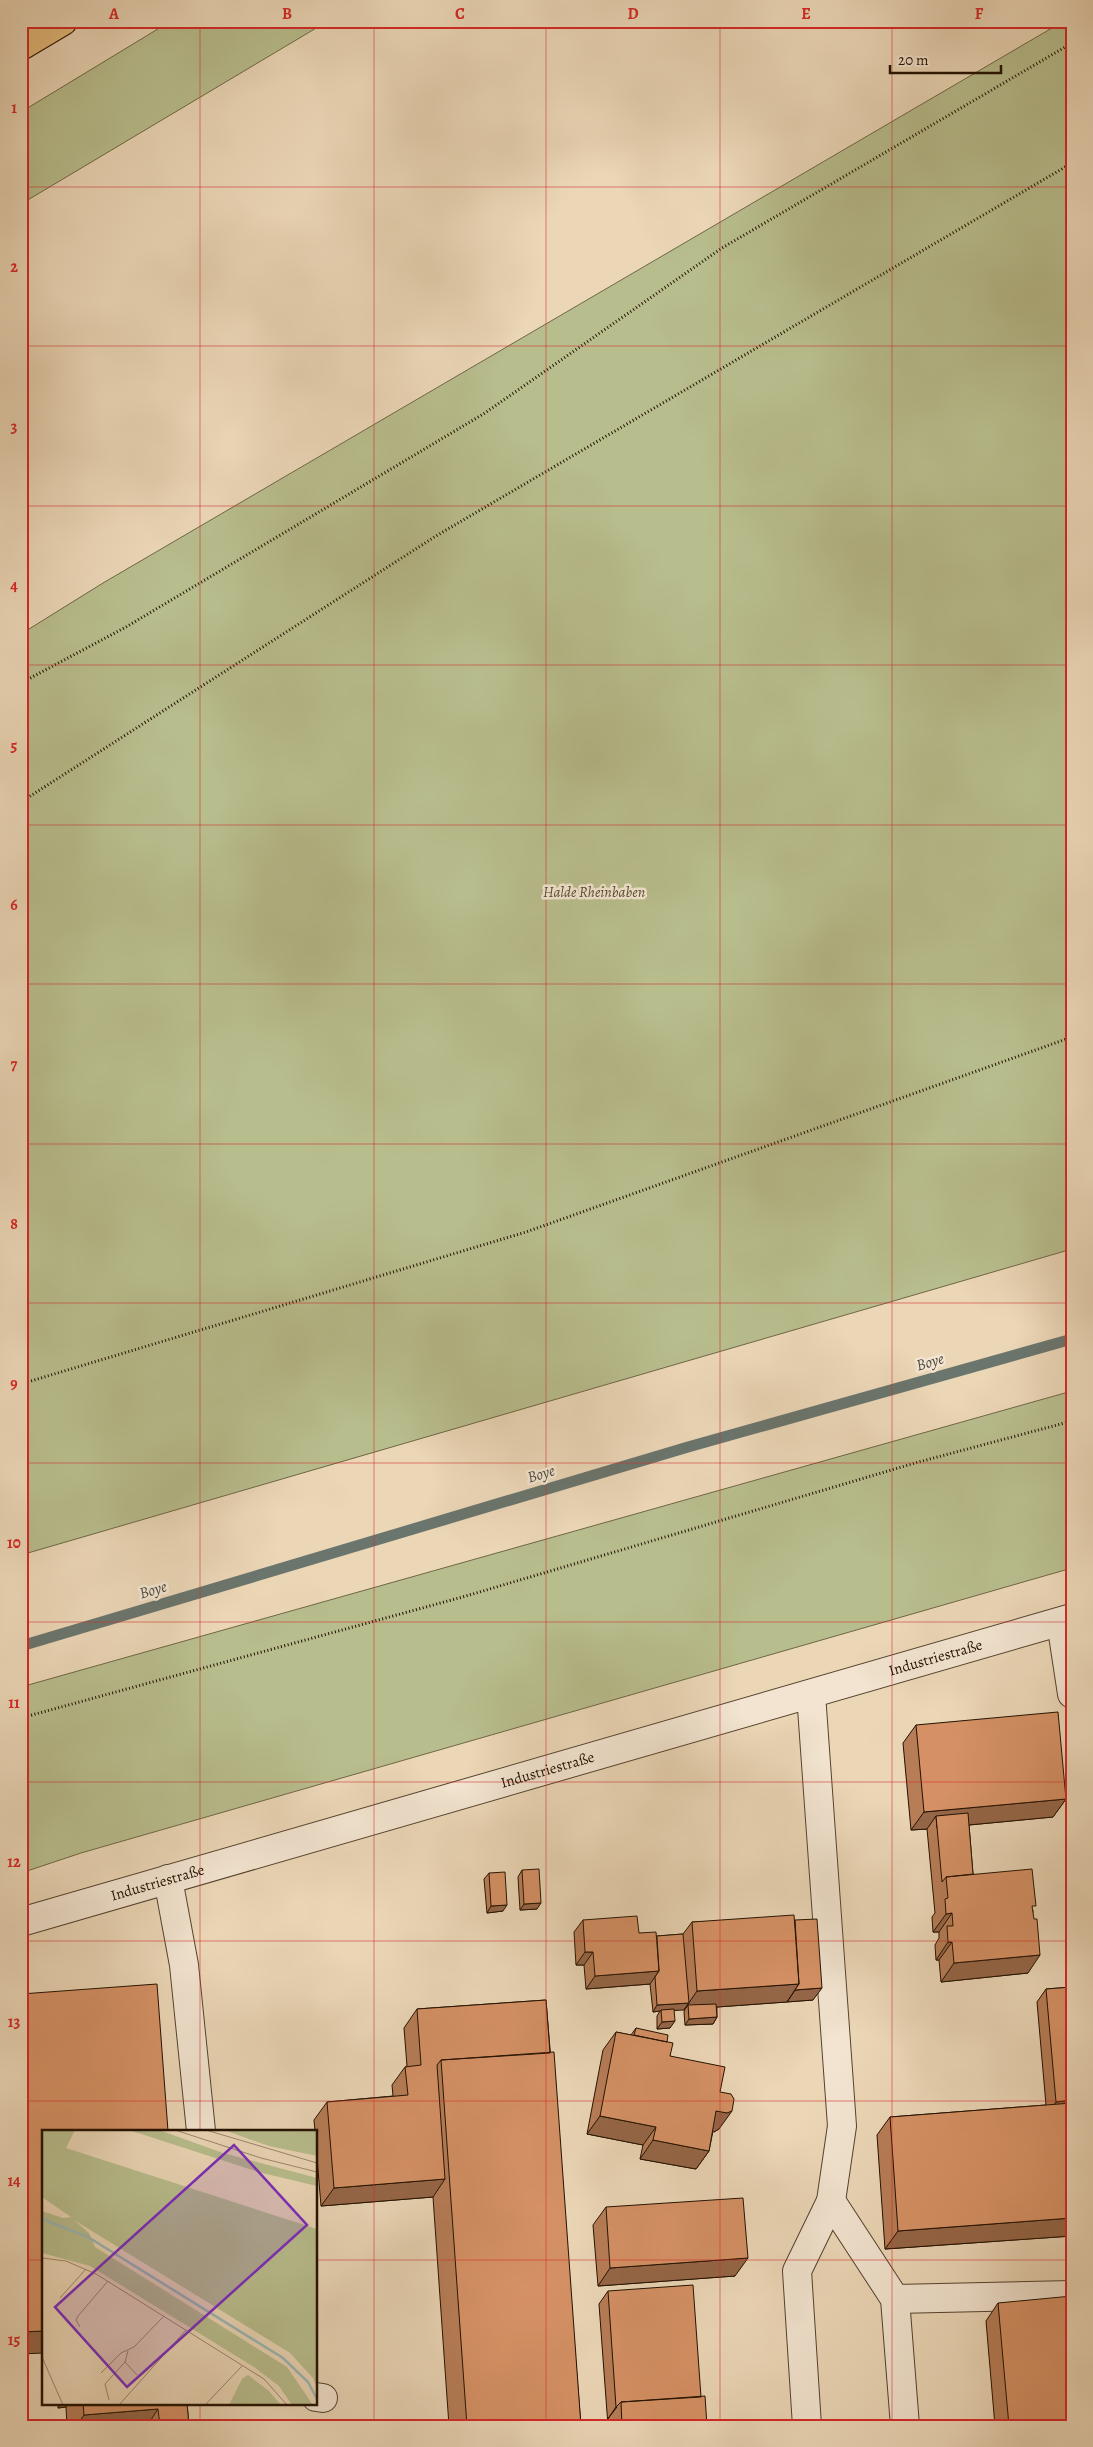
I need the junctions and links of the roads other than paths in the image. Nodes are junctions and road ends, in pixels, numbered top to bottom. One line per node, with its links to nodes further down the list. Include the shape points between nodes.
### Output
1 (63, 21): 2 (highway)
2 (21, 46)
3 (1066, 1620): 4 (street, Industriestraße); 5 (street)
4 (811, 1694): 6 (street, Industriestraße); 9 (street, via 842,2126)
5 (1072, 1694)
6 (168, 1879): 7 (street, Industriestraße); 8 (street, via 184,1965)
7 (21, 1922)
8 (201, 2130)
9 (831, 2201): 11 (street); 12 (street, via 797,2271)
10 (1072, 2295): 11 (street)
11 (895, 2299): 13 (street)
12 (807, 2426)
13 (905, 2426)

